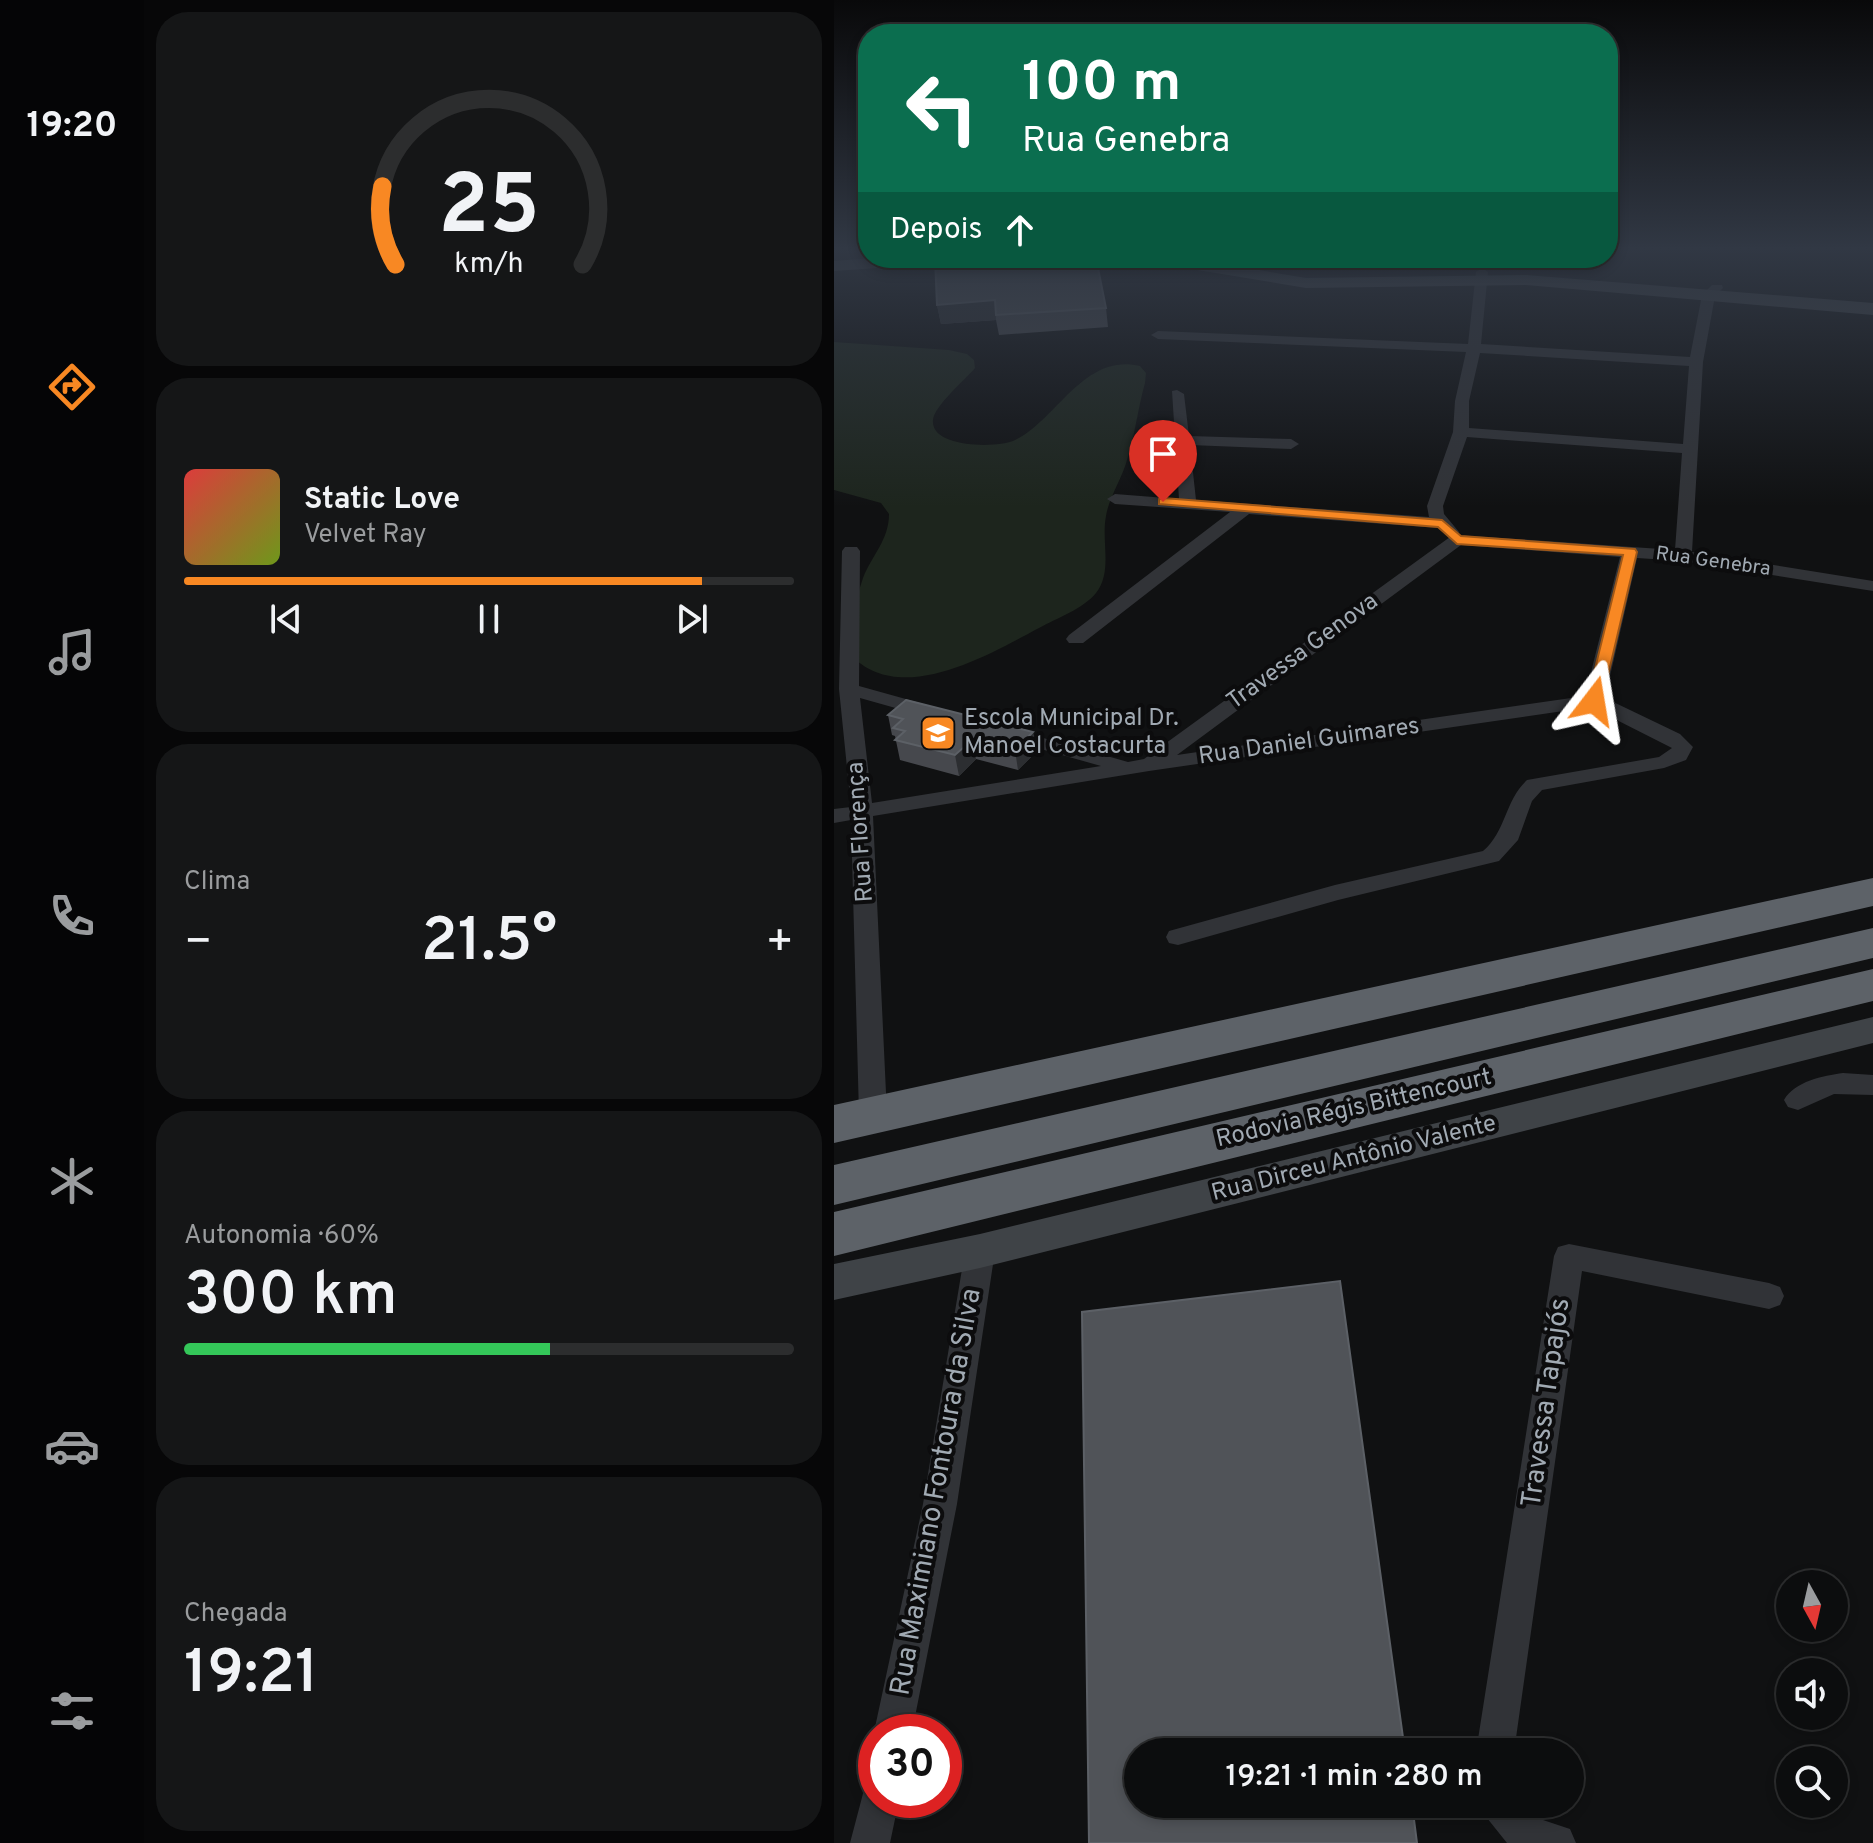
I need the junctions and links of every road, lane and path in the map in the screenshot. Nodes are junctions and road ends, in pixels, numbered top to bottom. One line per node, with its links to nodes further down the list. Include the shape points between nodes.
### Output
1 (1158, 335): 4 (street)
2 (1475, 335): 4 (street)
3 (1702, 335): 5 (street)
4 (1474, 348): 5 (street); 7 (street)
5 (1696, 362): 10 (street)
6 (1177, 394): 8 (street)
7 (1461, 432): 10 (street); 14 (street, via 1435,506)
8 (1181, 440): 9 (street); 12 (street)
9 (1291, 444)
10 (1691, 449): 18 (street)
11 (1115, 499): 12 (street)
12 (1188, 503): 13 (street)
13 (1245, 509): 14 (street); 20 (street)
14 (1442, 523): 15 (street)
15 (1457, 540): 17 (street, Rua Genebra); 25 (street, Travessa Genova)
16 (851, 551): 21 (street, Rua Florença)
17 (1630, 552): 18 (street, Rua Genebra); 22 (street)
18 (1683, 556): 19 (street, Rua Genebra)
19 (1873, 586)
20 (1076, 639)
21 (849, 689): 23 (street); 26 (street, Rua Florença)
22 (1594, 701): 25 (street, Rua Daniel Guimares); 29 (street, via 1673,738 1683,747 1679,756 1535,785 1524,793 1505,847 1491,856)
23 (952, 718)
24 (982, 726): 25 (street)
25 (1139, 766): 26 (street, Rua Daniel Guimares)
26 (862, 811): 27 (street, Rua Daniel Guimares); 35 (street, Rua Florença)
27 (834, 816)
28 (1873, 892): 35 (highway)
29 (1178, 937)
30 (1873, 943): 36 (highway, Rodovia Régis Bittencourt)
31 (1873, 985): 37 (highway, Rodovia Régis Bittencourt)
32 (1873, 1030): 38 (main road, Rua Dirceu Antônio Valente)
33 (1873, 1085): 34 (street, via 1828,1084)
34 (1798, 1100)
35 (854, 1119)
36 (834, 1185)
37 (834, 1234)
38 (980, 1251): 39 (main road, Rua Dirceu Antônio Valente); 41 (street, Rua Maximiano Fontoura da Silva, via 940,1504)
39 (834, 1282)
40 (1769, 1296): 42 (street, Travessa Tapajós, via 1569,1256)
41 (897, 1714)
42 (1497, 1738)
43 (875, 1818): 45 (street)
44 (1512, 1818): 46 (street, via 1525,1834)
45 (870, 1843)
46 (1556, 1843)

